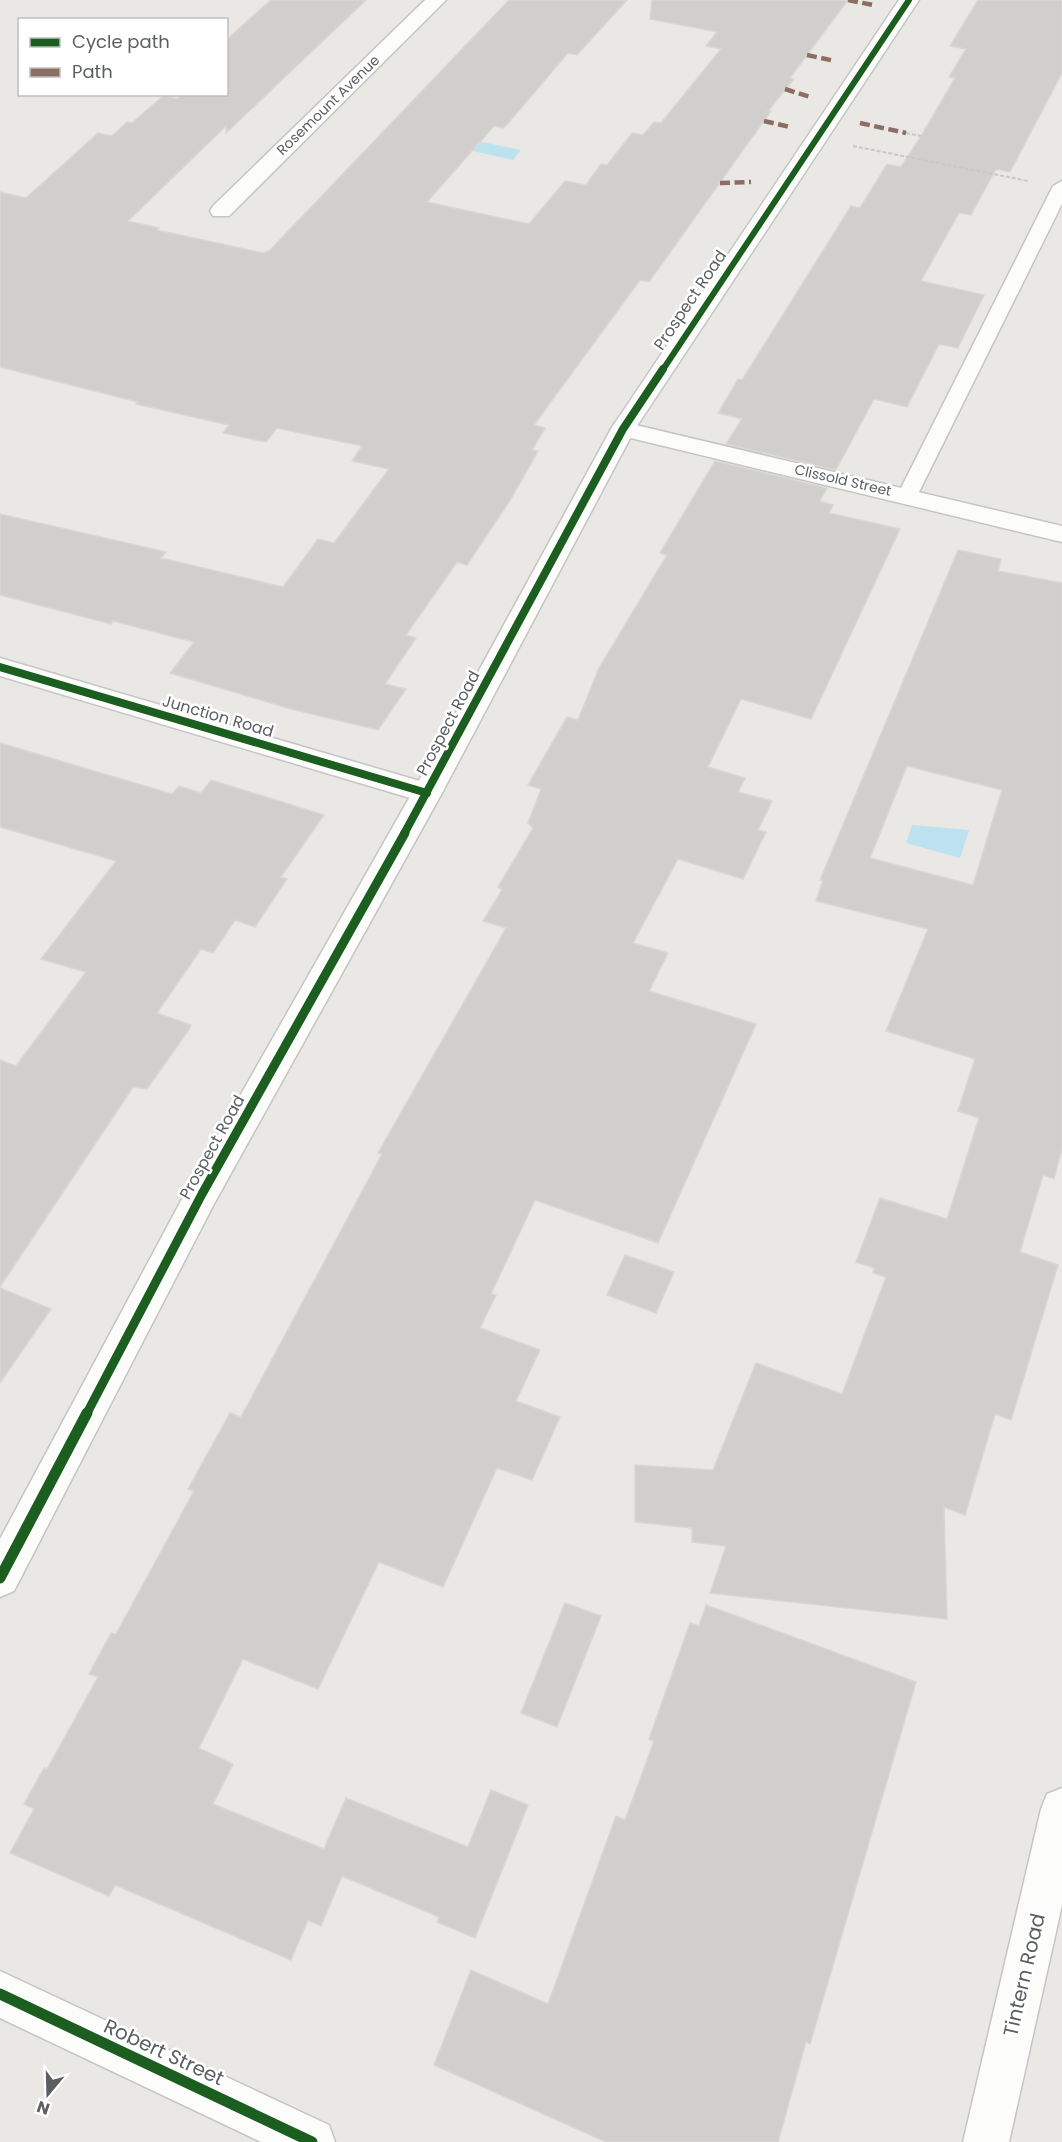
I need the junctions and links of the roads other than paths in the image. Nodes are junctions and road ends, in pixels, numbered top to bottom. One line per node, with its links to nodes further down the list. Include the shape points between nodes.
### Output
1 (436, 0): 4 (street, Rosemount Avenue)
2 (909, 0): 5 (street, Prospect Road)
3 (1061, 187): 6 (lane)
4 (221, 211)
5 (623, 429): 6 (street, Clissold Street); 9 (street, Prospect Road)
6 (907, 496): 7 (street, Clissold Street)
7 (1062, 534)
8 (0, 667): 9 (street, Junction Road)
9 (427, 793): 10 (street, Prospect Road, via 202,1194)
10 (0, 1578)
11 (1062, 1809): 14 (street, Tintern Road)
12 (0, 1994): 13 (street, Robert Street)
13 (312, 2142)
14 (986, 2142)

